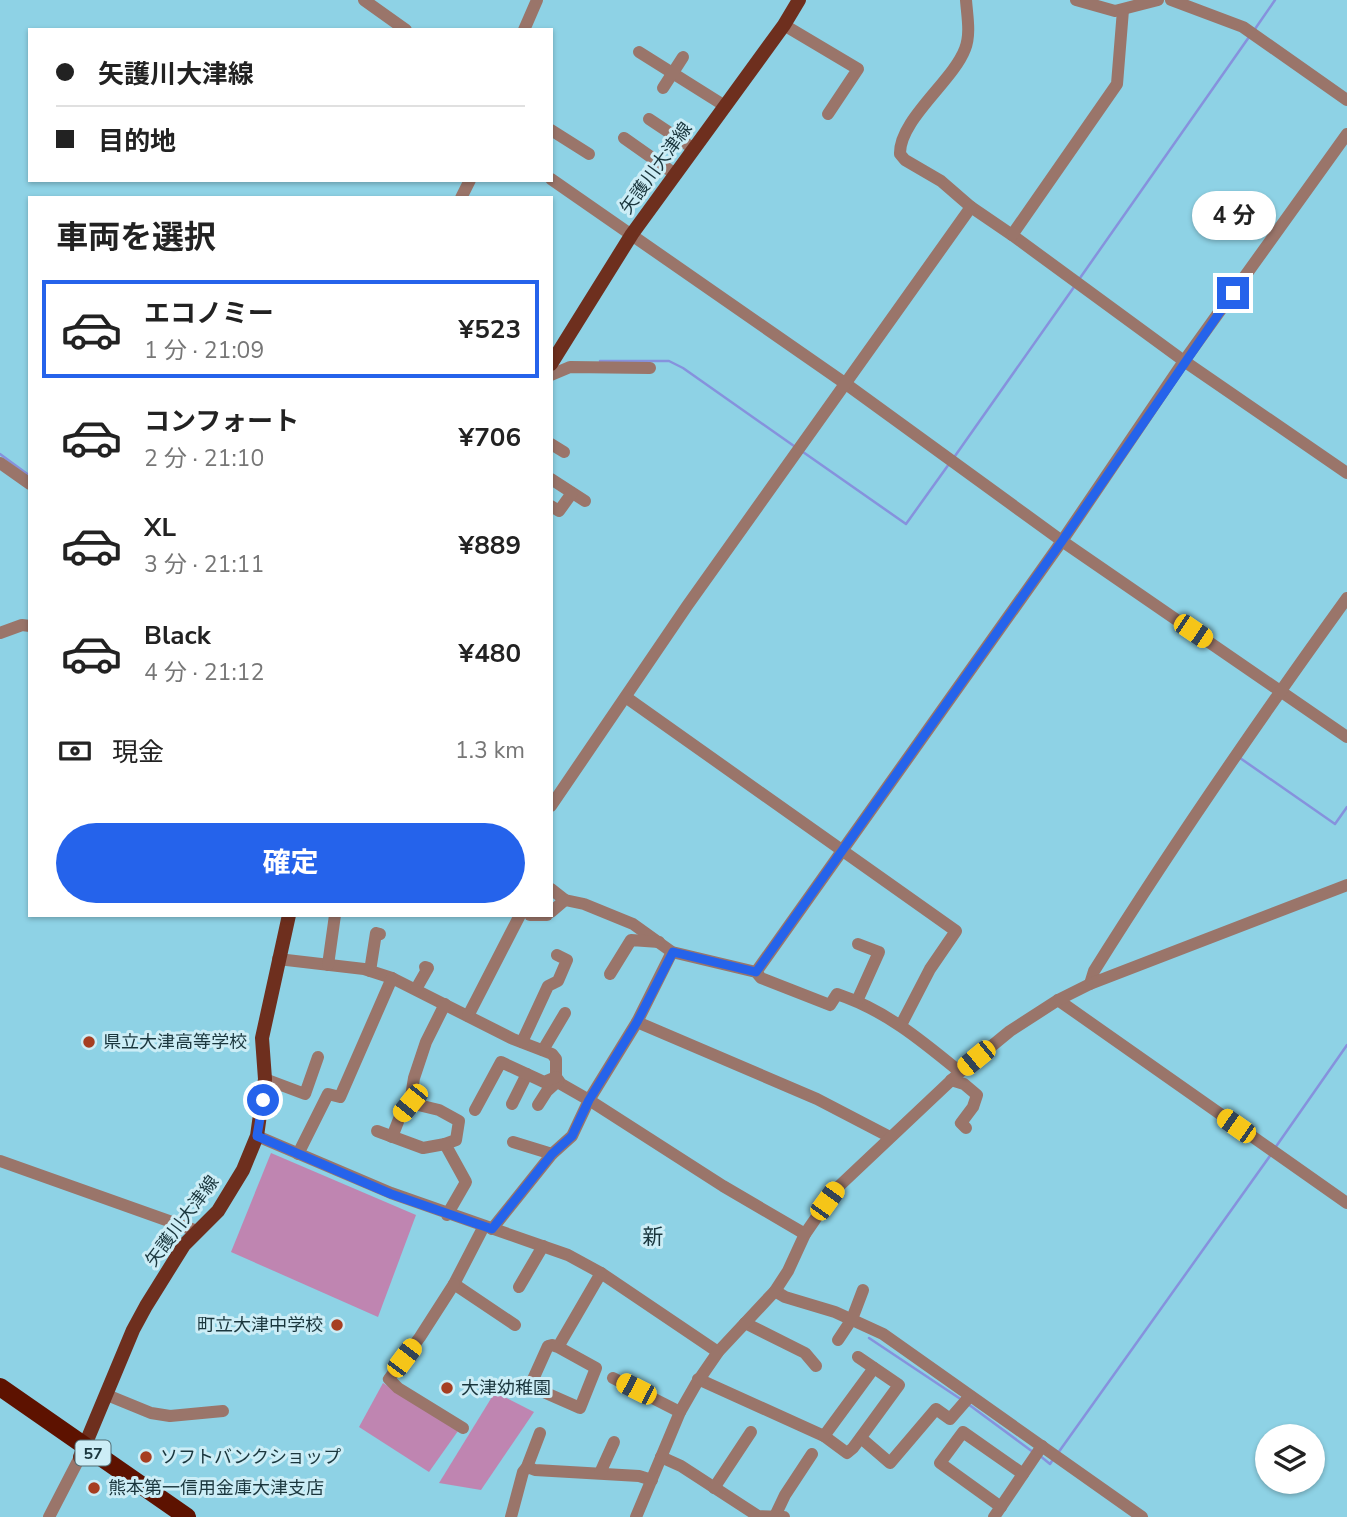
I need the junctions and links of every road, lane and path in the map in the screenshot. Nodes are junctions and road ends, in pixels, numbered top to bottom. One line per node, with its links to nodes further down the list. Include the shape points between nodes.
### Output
1 (364, 0): 10 (street)
2 (537, 0): 11 (street)
3 (799, 0): 9 (main road, 矢護川大津線)
4 (966, 0): 27 (street, via 966,46 916,116 900,155)
5 (1076, 0): 8 (street, via 1115,10)
6 (1158, 0): 8 (street)
7 (1171, 0): 16 (street, via 1243,27)
8 (1131, 5): 29 (street, via 1117,84)
9 (784, 25): 17 (main road, 矢護川大津線); 18 (street, via 858,69)
10 (403, 28)
11 (525, 28)
12 (639, 51): 14 (street)
13 (683, 57): 14 (street)
14 (673, 72): 15 (street); 17 (street)
15 (663, 89)
16 (1347, 100)
17 (725, 106): 23 (main road, 矢護川大津線)
18 (828, 114)
19 (649, 119): 23 (street)
20 (553, 131): 24 (street)
21 (1347, 134): 31 (street)
22 (624, 138): 25 (street)
23 (694, 149): 25 (main road, 矢護川大津線)
24 (589, 154)
25 (675, 174): 28 (main road, 矢護川大津線)
26 (553, 179): 28 (street)
27 (971, 207): 29 (street); 34 (street)
28 (632, 234): 30 (main road, 矢護川大津線); 34 (street)
29 (1012, 234): 31 (street)
30 (553, 359)
31 (1184, 361): 38 (street); 44 (street)
32 (650, 368): 33 (street, via 570,367)
33 (553, 374)
34 (846, 384): 44 (street); 49 (street)
35 (553, 445): 36 (street)
36 (564, 452)
37 (0, 463): 40 (street)
38 (1347, 473)
39 (553, 480): 41 (street)
40 (28, 483)
41 (572, 492): 42 (street); 43 (street, via 559,511)
42 (585, 501)
43 (553, 507)
44 (1062, 541): 48 (street); 52 (street)
45 (1347, 598): 48 (street)
46 (28, 626): 47 (street)
47 (0, 633)
48 (1280, 691): 50 (street); 72 (street, via 1147,886)
49 (627, 698): 51 (street); 52 (street)
50 (1347, 737)
51 (553, 803)
52 (842, 850): 69 (street); 80 (street, via 956,931)
53 (1347, 884): 72 (street)
54 (553, 891): 55 (street)
55 (565, 900): 56 (street); 61 (street, via 633,924)
56 (553, 910)
57 (286, 917): 65 (main road, 矢護川大津線)
58 (335, 917): 66 (street)
59 (519, 917): 78 (street)
60 (380, 934): 68 (street, via 376,933)
61 (660, 943): 63 (street); 70 (street, via 631,940)
62 (858, 944): 75 (street, via 879,952)
63 (673, 952): 69 (street); 79 (street)
64 (557, 955): 81 (street, via 567,960 558,981 548,986)
65 (278, 959): 66 (street); 86 (main road, 矢護川大津線, via 262,1038)
66 (328, 965): 68 (street)
67 (425, 967): 73 (street)
68 (370, 971): 71 (street)
69 (756, 972): 75 (street, via 830,1005 837,994)
70 (610, 974)
71 (392, 978): 73 (street); 100 (street, via 340,1097 328,1094)
72 (1090, 984): 74 (street)
73 (416, 989): 76 (street)
74 (1058, 1000): 85 (street, via 1010,1031); 103 (street)
75 (857, 1001): 80 (street)
76 (445, 1004): 78 (street); 89 (street, via 426,1042)
77 (565, 1013): 82 (street)
78 (468, 1016): 81 (street)
79 (637, 1022): 88 (street); 97 (street, via 817,1099)
80 (901, 1025): 85 (street)
81 (522, 1042): 82 (street)
82 (543, 1050): 87 (street, via 556,1059)
83 (318, 1057): 86 (street, via 305,1094)
84 (527, 1074): 87 (street, via 544,1082); 90 (street); 92 (street, via 501,1062)
85 (955, 1076): 93 (street, via 977,1095 961,1123); 97 (street)
86 (265, 1079): 95 (main road, 矢護川大津線)
87 (557, 1079): 88 (street); 91 (street)
88 (589, 1100): 101 (street, via 572,1136); 107 (street)
89 (410, 1103): 96 (street); 99 (street, via 439,1110 458,1121 456,1140)
90 (512, 1104)
91 (538, 1105)
92 (475, 1110)
93 (966, 1128)
94 (377, 1131): 96 (street)
95 (257, 1136): 100 (street); 106 (main road, 矢護川大津線, via 237,1181 218,1211)
96 (392, 1136): 99 (street, via 423,1149)
97 (890, 1137): 107 (street, via 836,1189)
98 (513, 1142): 101 (street)
99 (445, 1144): 104 (street, via 467,1182)
100 (298, 1154): 104 (street)
101 (552, 1154): 105 (street)
102 (0, 1161): 106 (street)
103 (1347, 1203)
104 (447, 1215): 105 (street)
105 (488, 1228): 108 (street); 110 (street)
106 (197, 1231): 126 (main road, 矢護川大津線, via 172,1262 140,1318)
107 (805, 1234): 113 (street)
108 (543, 1246): 109 (street); 111 (street)
109 (601, 1273): 118 (street); 119 (street)
110 (454, 1284): 116 (street); 132 (street, via 389,1379)
111 (519, 1287)
112 (863, 1290): 114 (street)
113 (775, 1292): 114 (street); 115 (street)
114 (852, 1319): 117 (street); 127 (street, via 883,1334)
115 (745, 1323): 119 (street); 121 (street, via 805,1353)
116 (514, 1325)
117 (838, 1340)
118 (558, 1347): 118 (street, via 548,1346 530,1386 580,1408 596,1368)
119 (718, 1352): 124 (street)
120 (858, 1357): 122 (street)
121 (816, 1366)
122 (874, 1368): 136 (street); 137 (street, via 899,1385)
123 (613, 1378): 130 (street)
124 (698, 1379): 130 (street); 136 (street)
125 (0, 1387): 140 (highway, 57)
126 (107, 1395): 129 (street, via 170,1416); 140 (main road, 矢護川大津線)
127 (970, 1396): 131 (street); 139 (street)
128 (0, 1401): 140 (highway, 57)
129 (223, 1411)
130 (680, 1412): 142 (street)
131 (950, 1419): 134 (street); 137 (street, via 936,1409 890,1463)
132 (463, 1428)
133 (751, 1432): 147 (street)
134 (963, 1432): 145 (street); 148 (street, via 940,1463)
135 (540, 1433): 143 (street)
136 (824, 1436): 137 (street, via 847,1453)
137 (861, 1438)
138 (614, 1443): 144 (street)
139 (1042, 1446): 145 (street); 155 (street)
140 (81, 1452): 150 (street); 151 (highway, 57); 152 (highway, 57)
141 (812, 1454): 149 (street, via 785,1495)
142 (661, 1457): 146 (street); 147 (street)
143 (527, 1467): 144 (street); 153 (street)
144 (600, 1472): 146 (street)
145 (1023, 1474): 148 (street)
146 (652, 1480): 154 (street)
147 (714, 1488): 149 (street, via 758,1516)
148 (998, 1512)
149 (779, 1516)
150 (49, 1517)
151 (166, 1517)
152 (187, 1517)
153 (511, 1517)
154 (636, 1517)
155 (1142, 1517)

